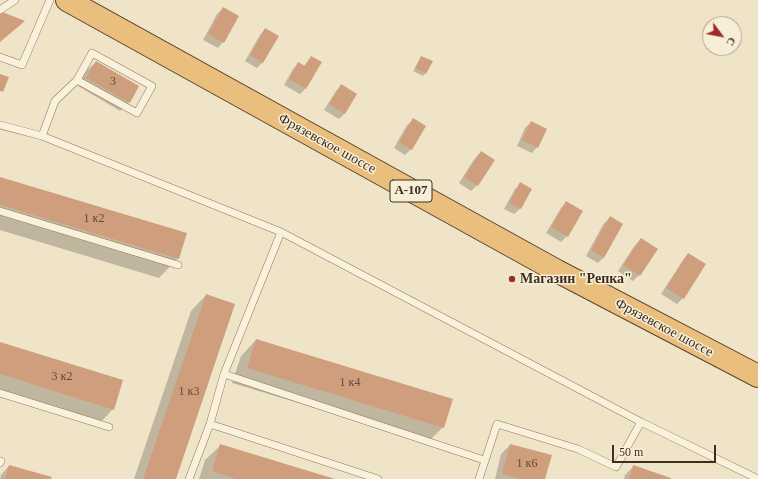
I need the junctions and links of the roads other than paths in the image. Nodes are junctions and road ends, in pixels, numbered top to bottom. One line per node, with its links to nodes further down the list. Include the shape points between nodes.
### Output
1 (15, 0): 4 (lane)
2 (50, 0): 5 (lane, via 22,65)
3 (68, 0): 13 (highway, Фрязевское шоссе / А-107, via 557,272)
4 (0, 10)
5 (0, 57)
6 (77, 80): 6 (lane, via 92,53 152,86 137,113); 8 (lane, via 55,101)
7 (0, 125): 8 (lane)
8 (42, 136): 10 (lane)
9 (0, 212): 11 (lane)
10 (281, 232): 12 (lane); 15 (lane)
11 (178, 265)
12 (224, 374): 16 (lane); 18 (lane)
13 (758, 376)
14 (0, 393): 17 (lane)
15 (641, 422): 18 (lane, via 616,467 578,449 497,424); 22 (lane)
16 (210, 424): 19 (lane); 20 (lane)
17 (109, 427)
18 (484, 460): 21 (lane)
19 (189, 479)
20 (378, 479)
21 (478, 479)
22 (758, 479)

